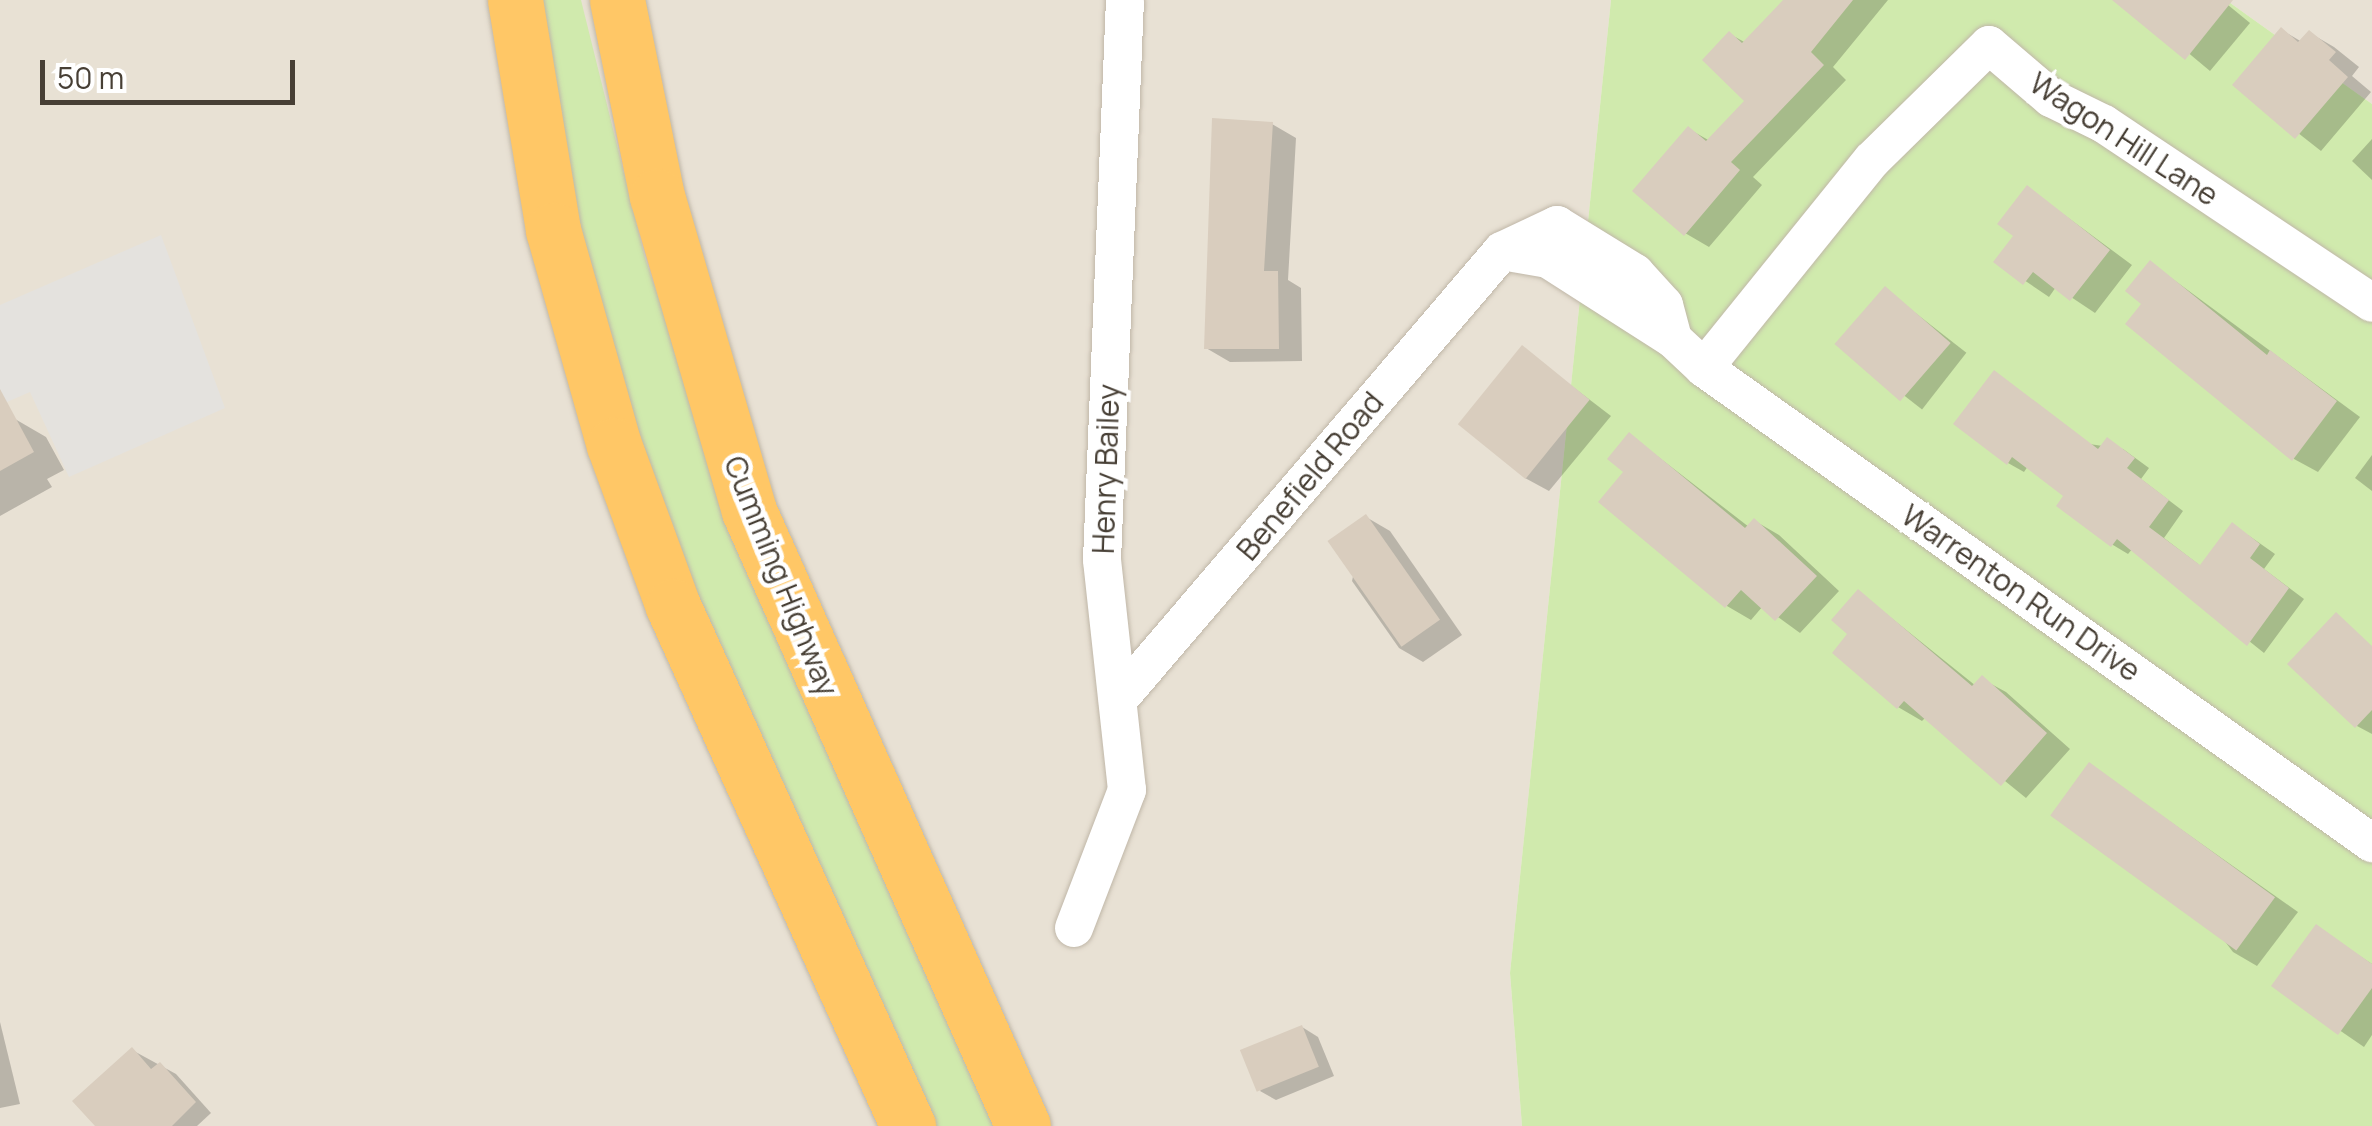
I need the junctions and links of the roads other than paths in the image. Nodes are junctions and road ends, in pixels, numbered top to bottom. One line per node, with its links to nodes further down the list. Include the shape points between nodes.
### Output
1 (515, 0): 10 (highway, via 553,230 614,445 673,606)
2 (617, 0): 11 (highway, Cumming Highway, via 657,196 749,511)
3 (1124, 0): 7 (street, Henry Bailey, via 1102,560)
4 (1502, 251): 6 (street, Warrenton Run Drive, via 1548,259 1623,286); 7 (street, Benefield Road)
5 (2372, 304): 6 (street, Wagon Hill Lane, via 2104,124 2051,98 1989,45 1872,160)
6 (1704, 368): 8 (street, Warrenton Run Drive)
7 (1118, 700): 9 (street, Henry Bailey, via 1127,790)
8 (2372, 843)
9 (1074, 928)
10 (908, 1126)
11 (1023, 1126)

